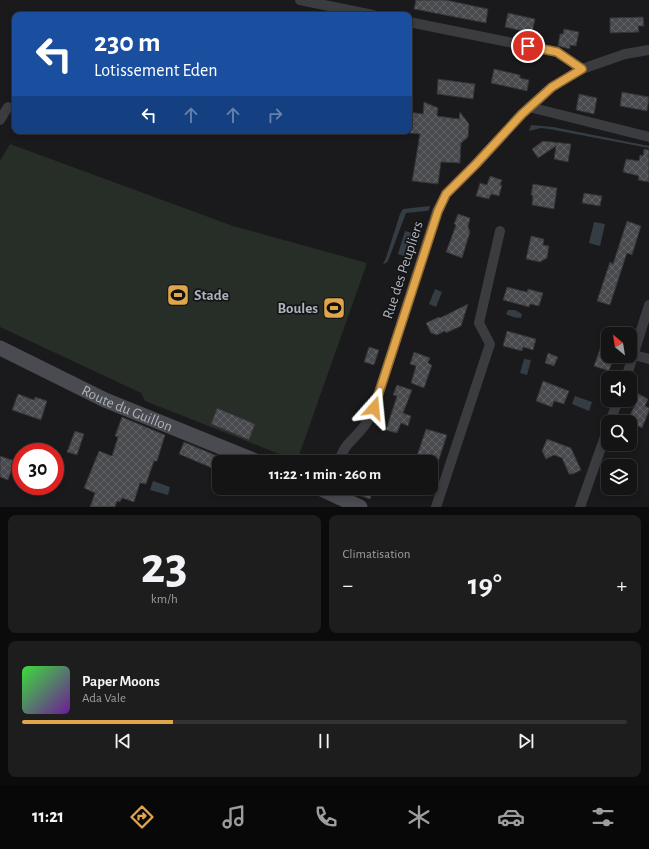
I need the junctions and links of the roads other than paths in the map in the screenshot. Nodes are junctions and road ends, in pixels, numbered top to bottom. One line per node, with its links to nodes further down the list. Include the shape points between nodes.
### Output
1 (300, 0): 2 (street)
2 (358, 12)
3 (412, 23): 5 (street, via 557,52)
4 (649, 50): 5 (street, Rue des Peupliers, via 625,54)
5 (582, 69): 7 (street, Rue des Peupliers, via 552,87)
6 (8, 107): 8 (street)
7 (530, 107): 9 (street); 18 (street, Rue des Peupliers, via 446,194 438,211 374,408 369,420 348,442)
8 (0, 120)
9 (649, 137)
10 (500, 231): 21 (street, via 479,323 490,344)
11 (649, 305): 12 (street)
12 (637, 345)
13 (0, 348): 17 (street, Route du Guillon, via 105,400)
14 (637, 356): 15 (street)
15 (649, 360)
16 (601, 448): 22 (street)
17 (241, 455)
18 (341, 455)
19 (333, 495): 20 (street)
20 (360, 507)
21 (436, 507)
22 (580, 507)

